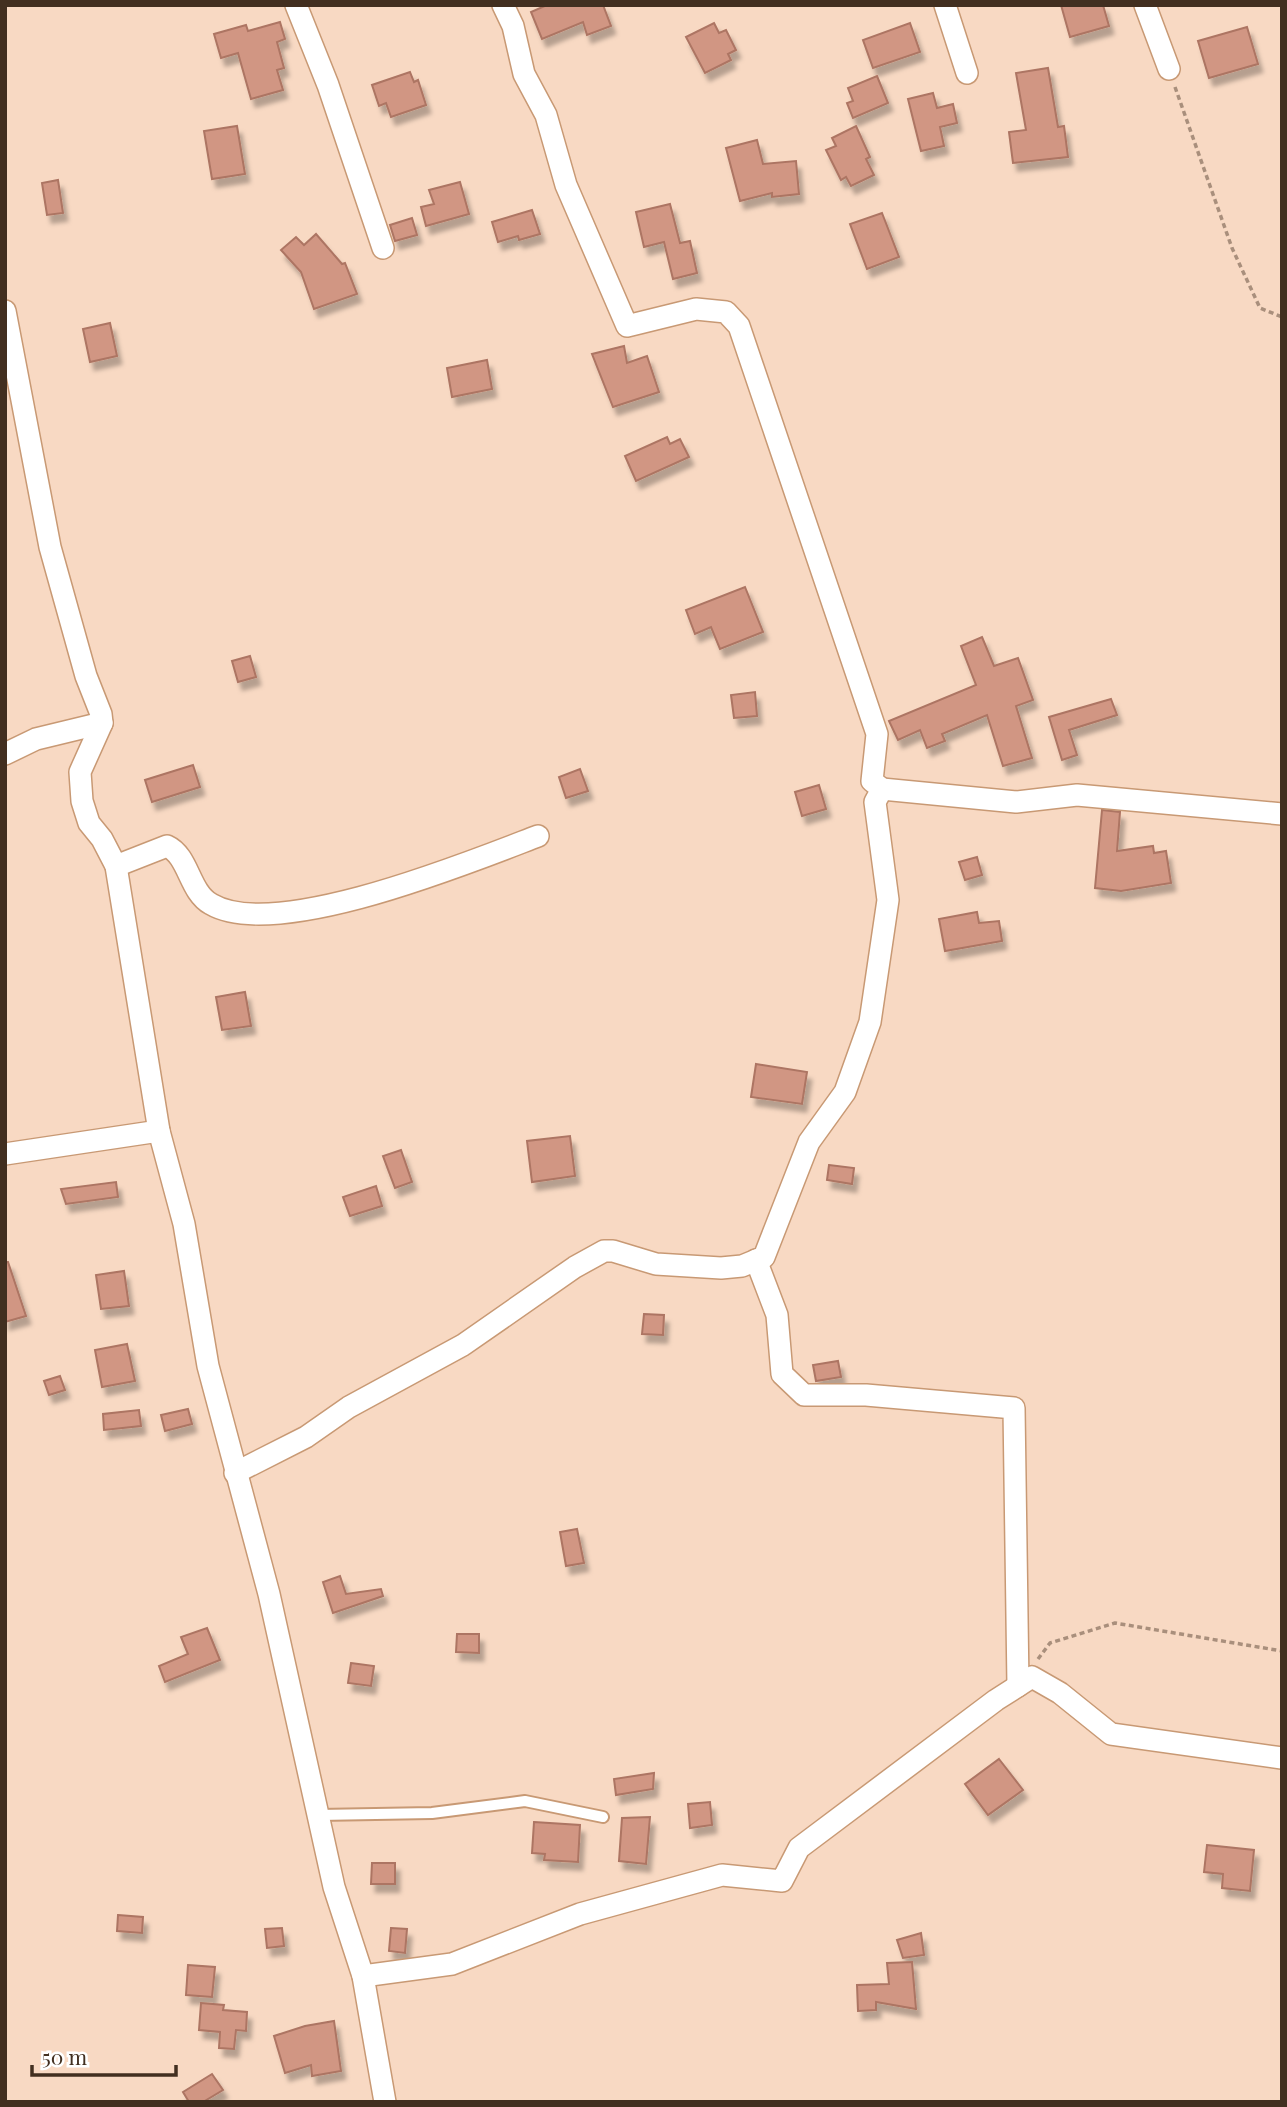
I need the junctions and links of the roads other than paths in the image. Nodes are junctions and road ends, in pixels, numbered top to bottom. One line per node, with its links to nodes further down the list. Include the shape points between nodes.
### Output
1 (296, 5): 7 (street)
2 (503, 5): 11 (street, via 524,74 546,116 566,185 627,326 696,309 726,312 738,326 877,734 872,781)
3 (945, 5): 6 (street)
4 (1145, 5): 5 (street)
5 (1169, 69)
6 (967, 73)
7 (383, 248)
8 (5, 311): 9 (street, via 50,547)
9 (102, 723): 10 (street, via 36,739); 14 (street, via 80,772 82,801 89,823)
10 (5, 754)
11 (882, 789): 12 (street, via 1016,802 1077,795); 17 (street, via 875,802 888,900 870,1022 845,1091 809,1142 764,1257)
12 (1282, 814)
13 (538, 836): 14 (street, via 368,895 267,915 209,904 170,847)
14 (116, 866): 15 (street)
15 (159, 1131): 16 (street); 18 (street, via 184,1224 208,1366)
16 (5, 1154)
17 (756, 1260): 18 (street, via 742,1266 656,1264 604,1251 463,1345); 19 (street, via 777,1315 782,1374 804,1395 866,1395 1014,1408)
18 (235, 1474): 21 (street, via 269,1594)
19 (1018, 1686): 20 (street, via 1032,1677 1111,1734); 23 (street, via 799,1848 782,1881 722,1875 580,1914 452,1964)
20 (1282, 1758)
21 (319, 1815): 22 (lane, via 432,1813 525,1801); 23 (street, via 334,1887)
22 (603, 1817)
23 (363, 1976): 24 (street)
24 (385, 2102)

